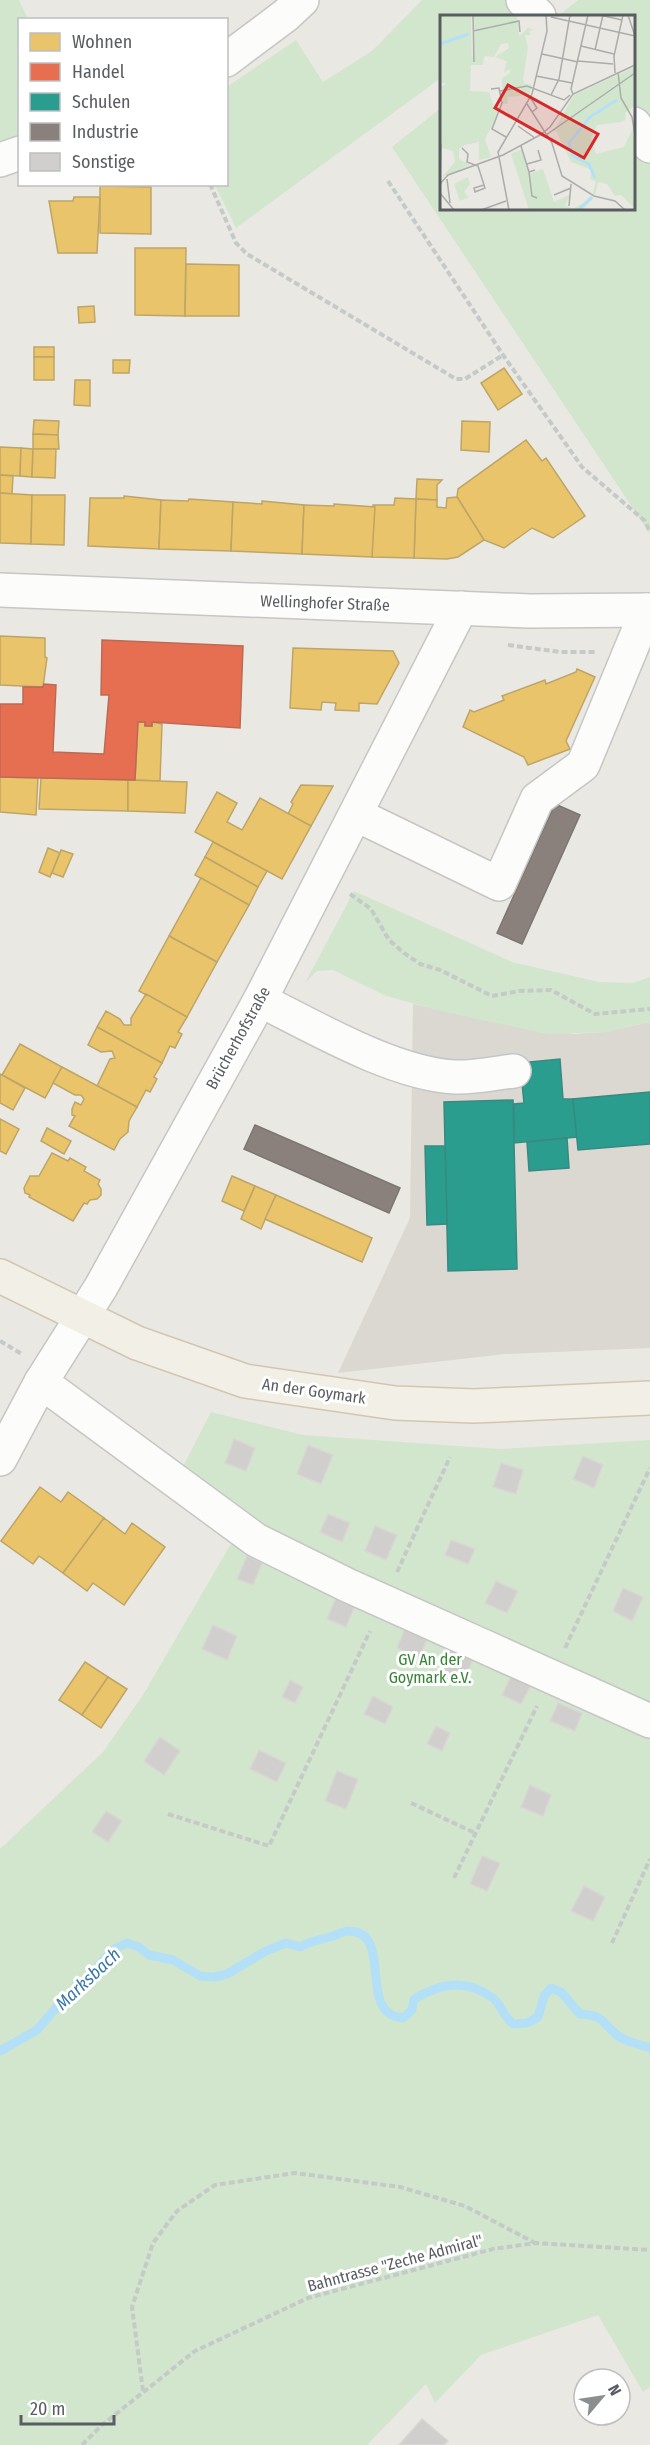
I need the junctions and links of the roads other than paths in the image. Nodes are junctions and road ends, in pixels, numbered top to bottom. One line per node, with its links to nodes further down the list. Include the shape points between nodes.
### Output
1 (302, 0): 4 (street)
2 (523, 0): 3 (street)
3 (538, 15)
4 (228, 58)
5 (635, 127): 6 (street)
6 (650, 146)
7 (18, 154): 8 (street)
8 (0, 160)
9 (0, 590): 10 (street, Wellinghofer Straße)
10 (461, 608): 11 (street, Wellinghofer Straße); 12 (street, Brücherhofstraße)
11 (649, 610): 12 (street, via 583,765 537,799 499,884)
12 (357, 814): 13 (street, Brücherhofstraße)
13 (260, 1000): 14 (street, via 410,1069 455,1077); 16 (street, Brücherhofstraße)
14 (514, 1071)
15 (0, 1276): 16 (main road, An der Goymark)
16 (81, 1318): 17 (street, Brücherhofstraße); 18 (main road, An der Goymark, via 137,1343 245,1381 395,1403 474,1406)
17 (36, 1392): 19 (street, Brücherhofstraße); 20 (street); 21 (street, via 256,1540)
18 (650, 1398)
19 (0, 1459)
20 (126, 1472)
21 (650, 1721)

